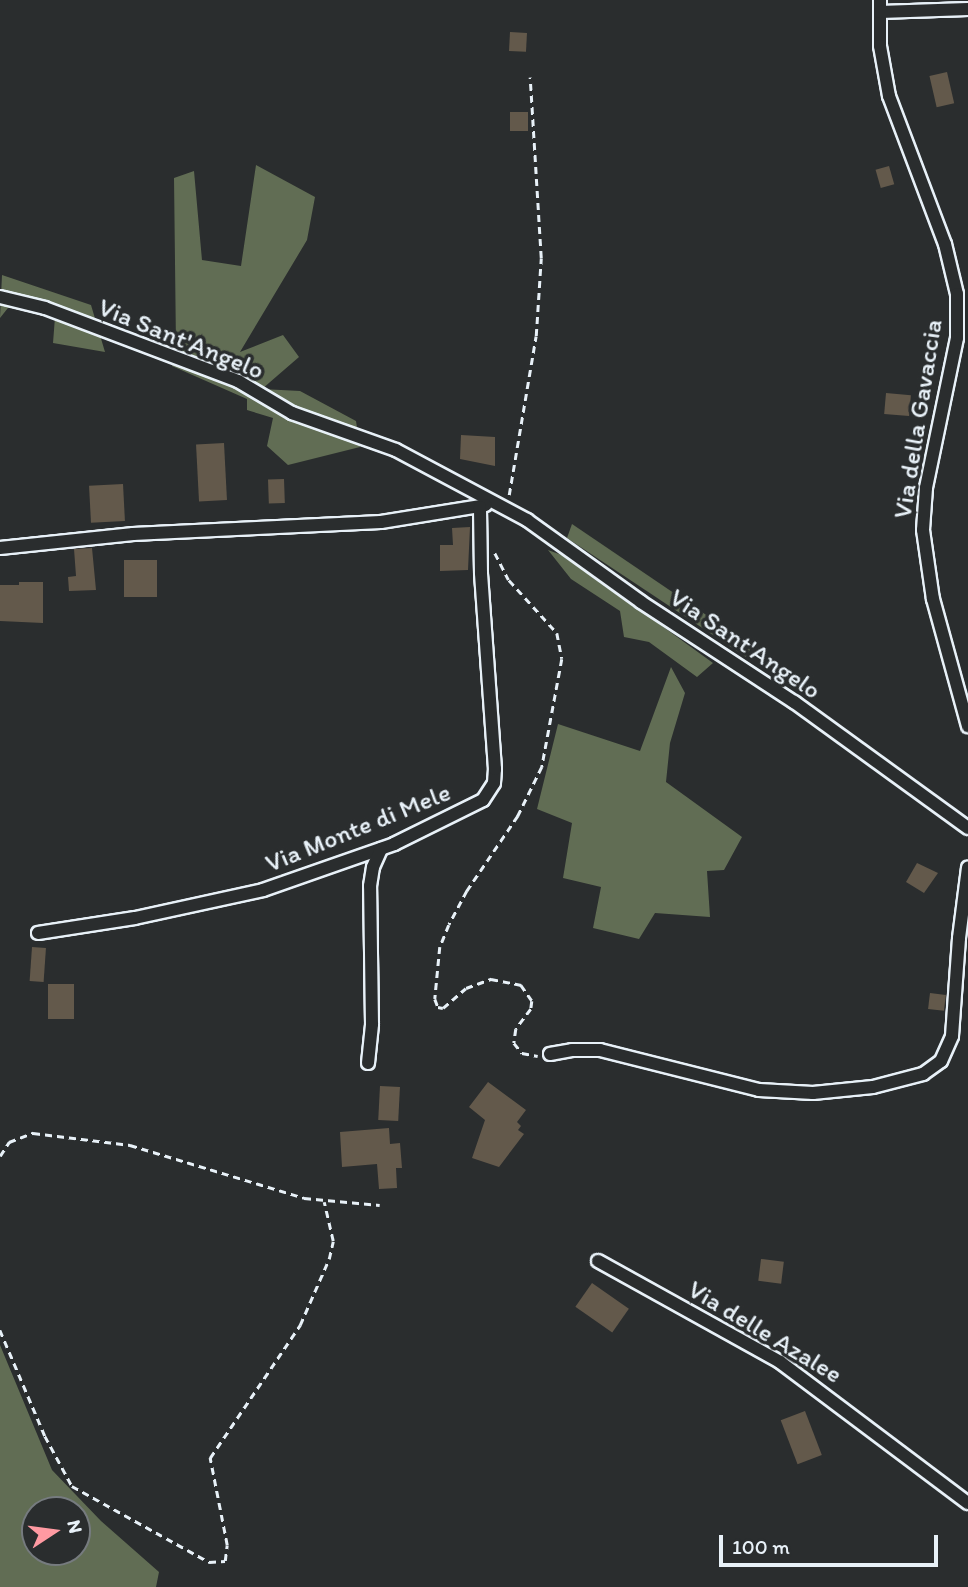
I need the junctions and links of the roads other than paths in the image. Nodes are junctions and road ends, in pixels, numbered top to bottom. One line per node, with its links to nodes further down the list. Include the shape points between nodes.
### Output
1 (880, 6): 2 (street); 6 (street, Via della Gavaccia, via 880,46 889,96 945,244 958,299 954,356 926,488 923,530 933,599)
2 (968, 9)
3 (0, 297): 4 (street, Via Sant'Angelo, via 46,308 238,381 292,413 396,450)
4 (487, 505): 5 (street, via 381,522 133,534); 7 (street, Via Sant'Angelo, via 527,520 641,602 794,702); 8 (street, Via Monte di Mele, via 481,573 494,783 473,806)
5 (0, 548)
6 (968, 726)
7 (968, 828)
8 (381, 849): 10 (street, Via Monte di Mele, via 229,899); 12 (street, via 370,886)
9 (968, 868): 11 (street, via 951,1037 941,1061 923,1074 873,1087 813,1093 733,1085 600,1050)
10 (38, 933)
11 (550, 1054)
12 (368, 1063)
13 (598, 1261): 14 (street, Via delle Azalee, via 780,1362)
14 (968, 1503)

